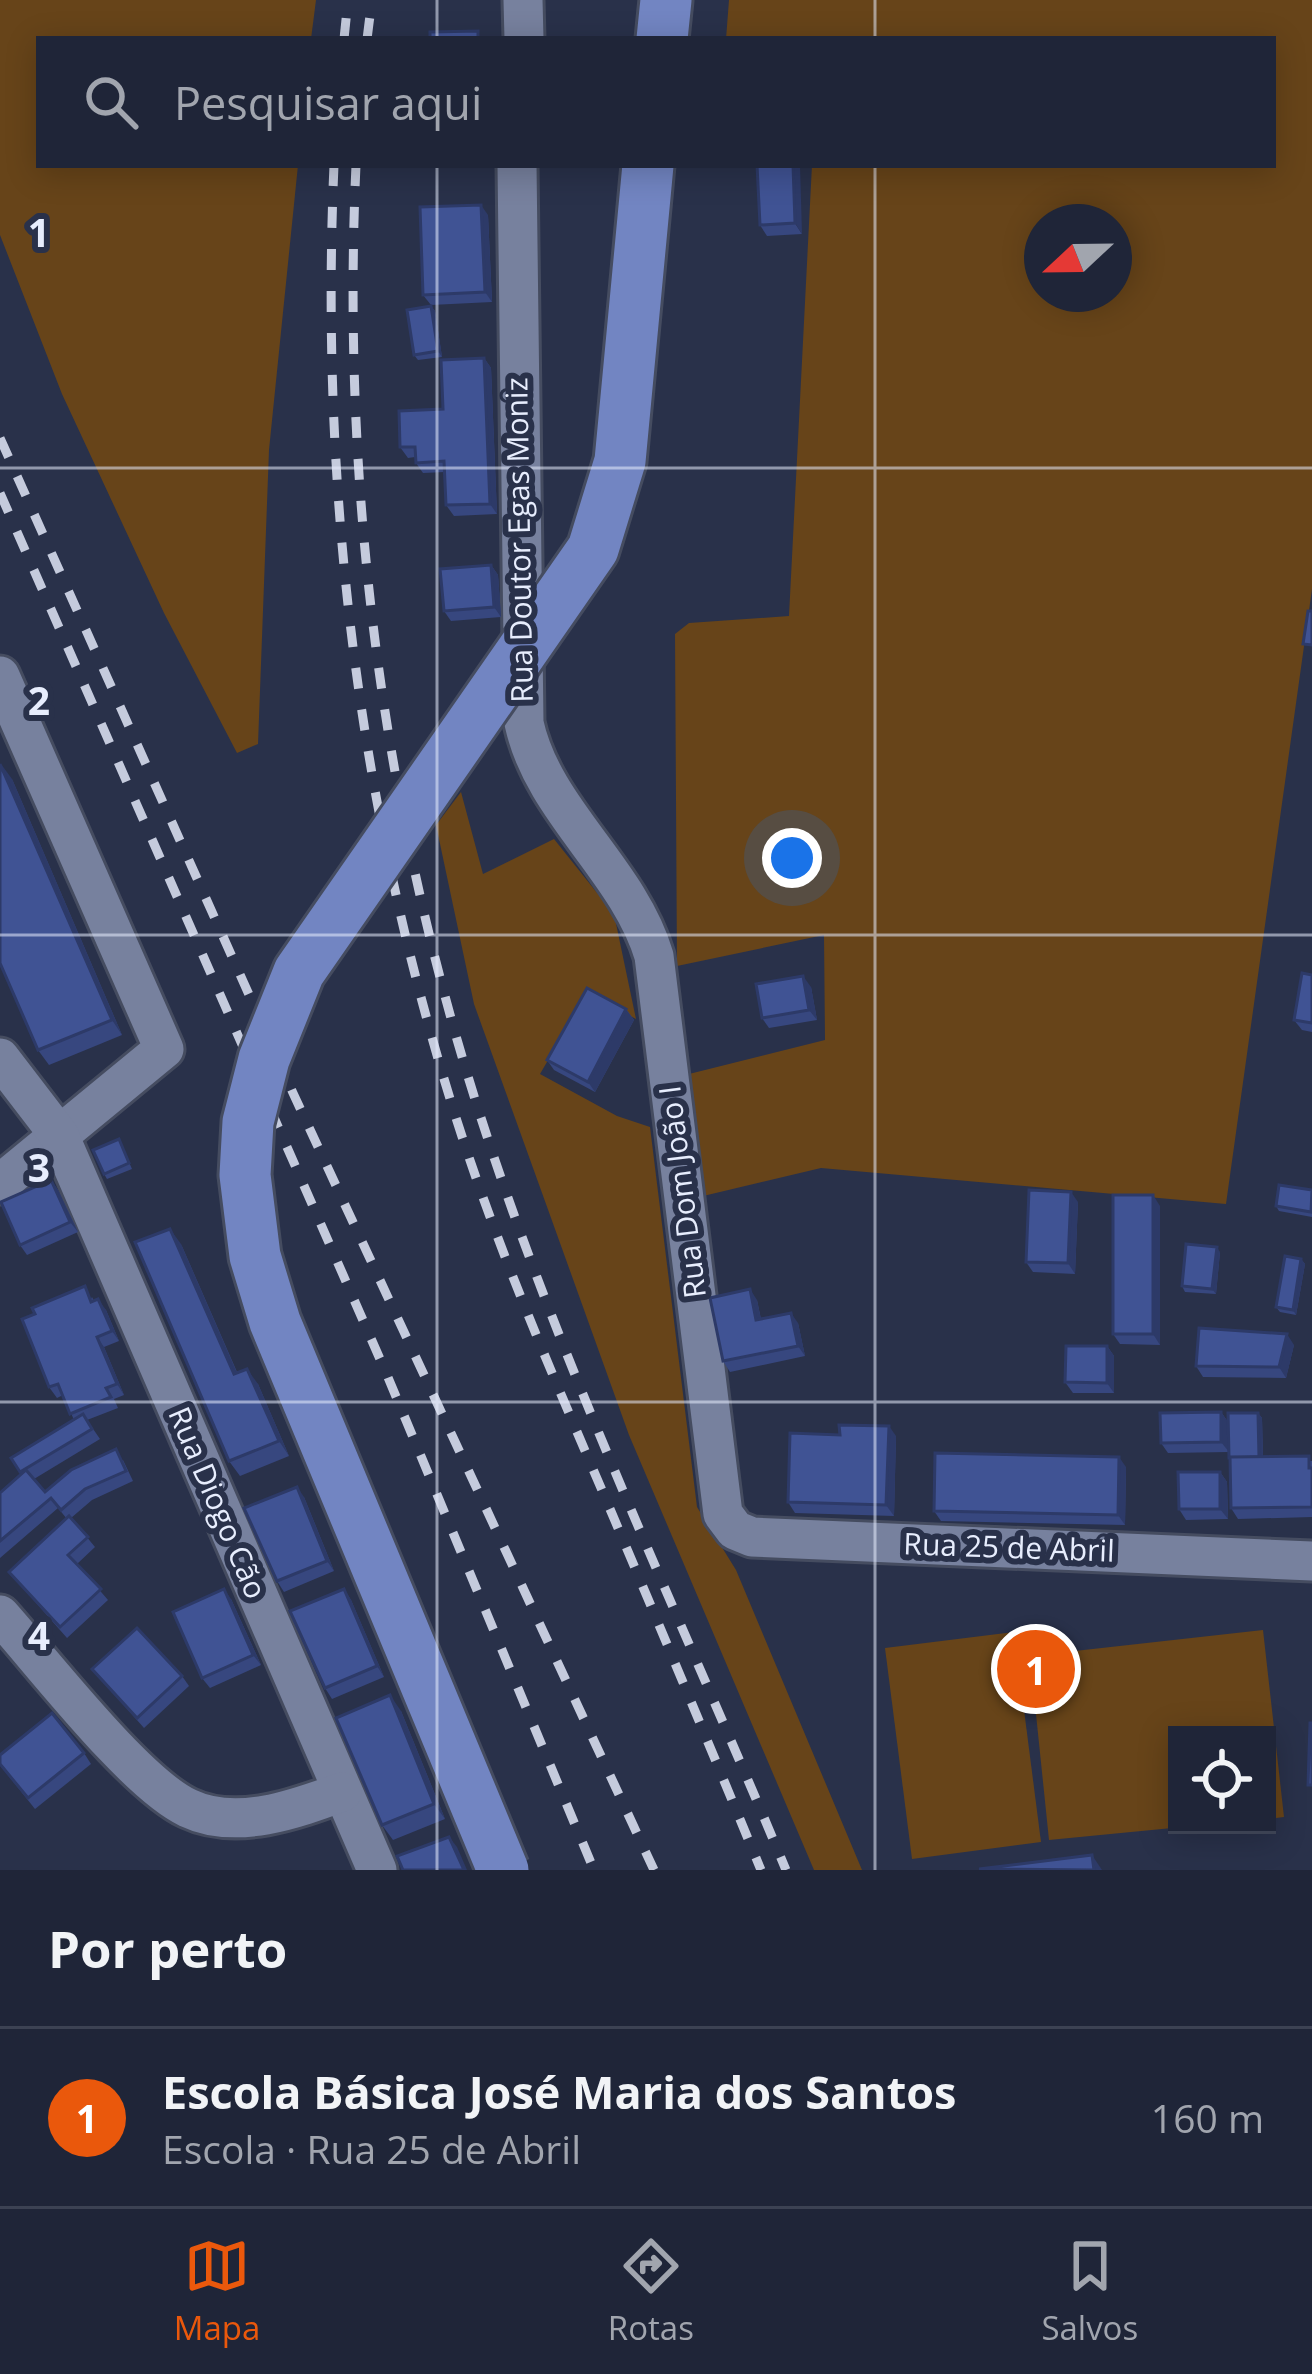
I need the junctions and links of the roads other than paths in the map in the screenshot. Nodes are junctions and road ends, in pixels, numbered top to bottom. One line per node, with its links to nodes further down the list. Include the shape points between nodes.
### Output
1 (524, 0): 3 (street)
2 (666, 0): 4 (main road)
3 (524, 36)
4 (662, 36)
5 (517, 168): 8 (street, Rua Doutor Egas Moniz, via 524,723 532,760)
6 (648, 168): 17 (main road, bridge, via 620,460 600,530 567,592 299,972 264,1060 245,1154 255,1256 275,1322)
7 (0, 676): 10 (street, via 164,1049)
8 (622, 886): 12 (street, Rua Dom João I, via 654,956)
9 (0, 1058): 10 (street, Rua Diogo Cão)
10 (59, 1135): 11 (street); 15 (street, Rua Diogo Cão)
11 (0, 1184)
12 (721, 1506): 13 (street, Rua 25 de Abril, via 735,1530 752,1537)
13 (1312, 1561)
14 (0, 1615): 15 (street, via 144,1774 190,1809 236,1817)
15 (342, 1792): 16 (street, Rua Diogo Cão)
16 (377, 1870)
17 (503, 1870)

